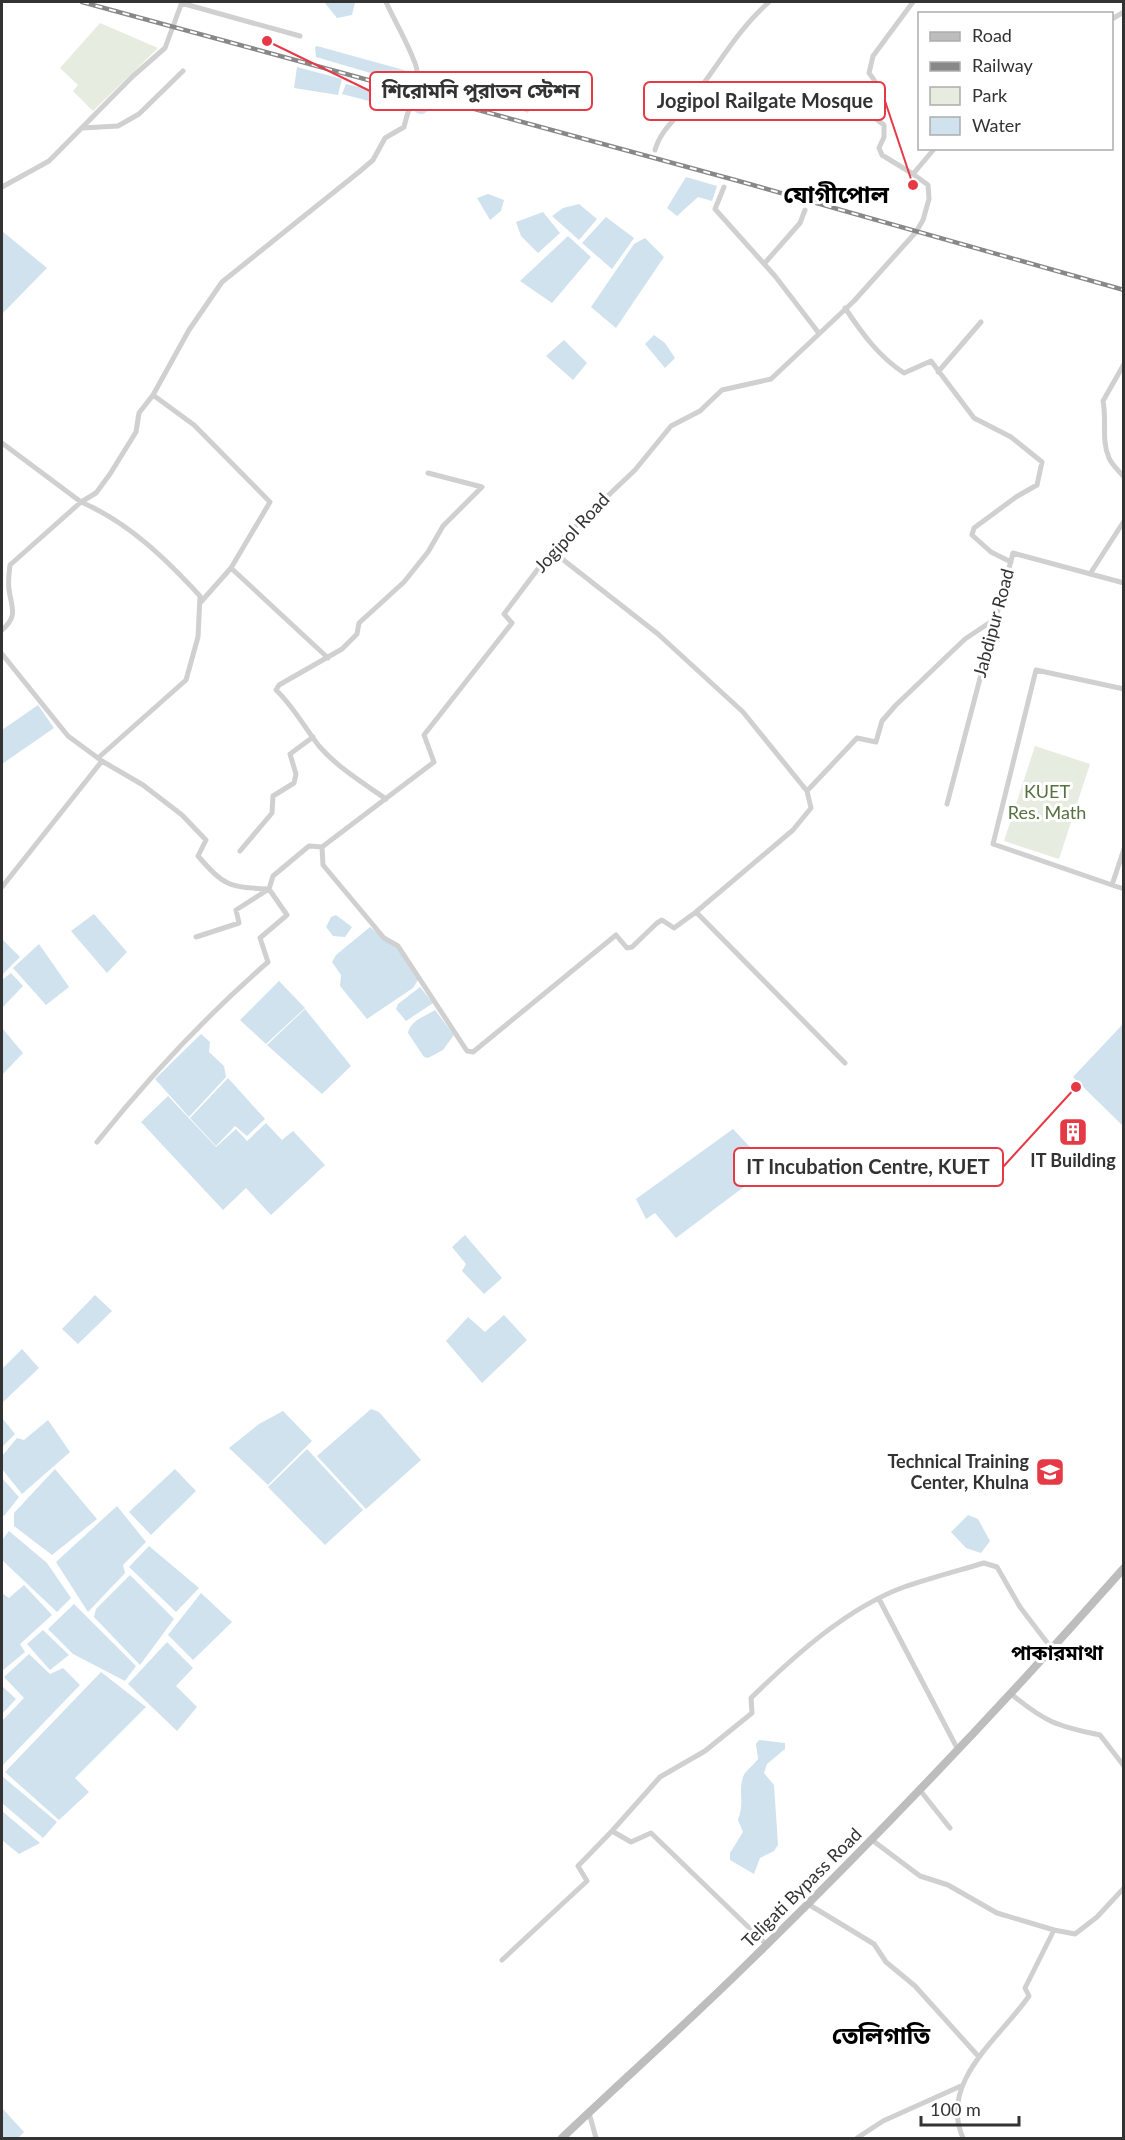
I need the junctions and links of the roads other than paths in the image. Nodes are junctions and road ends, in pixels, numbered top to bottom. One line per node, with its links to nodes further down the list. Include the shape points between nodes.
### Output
1 (181, 2): 5 (street); 7 (street, via 165,48)
2 (386, 2): 20 (street, via 417,69 415,93 404,127 385,138 373,160 359,172 222,282 189,330)
3 (769, 2): 8 (street, via 745,23 690,101 660,134)
4 (913, 2): 10 (street, via 873,56 869,73 879,86 880,97 873,108 876,119 884,125 879,148 882,155)
5 (300, 36)
6 (183, 70): 7 (street, via 139,114 118,126)
7 (82, 128): 11 (street, via 49,160)
8 (655, 150)
9 (933, 150): 10 (street)
10 (913, 174): 15 (street, Jogipol Road, via 928,185 923,220 874,280)
11 (2, 187)
12 (724, 187): 14 (street, via 715,209)
13 (805, 210): 14 (street, via 794,231)
14 (764, 264): 17 (street)
15 (845, 308): 17 (street, Jogipol Road); 19 (street, via 887,362 904,373 931,361)
16 (981, 322): 19 (street)
17 (818, 332): 26 (street, Jogipol Road, via 771,379 722,390 700,411 671,426 635,470)
18 (1124, 364): 23 (street, via 1102,401 1109,458)
19 (938, 372): 27 (street, via 974,418 1011,437 1042,462 1037,485 1016,496 975,528 972,535 991,552)
20 (153, 395): 24 (street, via 139,413 136,432 110,474 96,493); 28 (street, via 194,425 270,502)
21 (2, 443): 24 (street)
22 (428, 473): 35 (street, via 482,487 443,526 404,582 359,623 357,634 342,649)
23 (1124, 477)
24 (81, 502): 31 (street, via 105,513 148,545 200,596); 33 (street, via 10,565 9,588 15,612)
25 (1124, 521): 29 (street)
26 (552, 551): 39 (street, via 658,634 743,712); 40 (street, Jogipol Road, via 504,614 512,623 424,735 434,762)
27 (1011, 562): 29 (street, Jabdipur Road, via 1013,553); 32 (street, Jabdipur Road)
28 (231, 568): 31 (street); 35 (street)
29 (1090, 574): 30 (street, Jabdipur Road)
30 (1124, 583)
31 (199, 604): 38 (street, via 198,637 186,680)
32 (995, 619): 39 (street, via 965,639 896,705 882,721 876,742 857,738); 41 (street, Jabdipur Road)
33 (2, 630)
34 (2, 654): 38 (street, via 68,736)
35 (328, 658): 37 (street, via 276,690 292,705)
36 (1124, 689): 45 (street, via 1036,670 993,844)
37 (314, 737): 40 (street, via 341,766); 44 (street, via 290,754 296,774 294,783 273,796 272,813)
38 (100, 760): 46 (street); 47 (street, via 143,785 182,815 206,840 198,856 214,874 232,887)
39 (807, 791): 49 (street, via 811,808 794,830)
40 (386, 799): 42 (street, Jogipol Road)
41 (947, 804)
42 (322, 847): 47 (street, Jogipol Road, via 309,846 273,876); 49 (street, via 323,865 384,938 398,946 467,1051 473,1052 616,935 627,948 632,947 662,920 674,928)
43 (1124, 849): 45 (street)
44 (240, 851)
45 (1112, 885): 48 (street)
46 (2, 887)
47 (269, 889): 50 (street, via 236,910 239,923); 52 (street, via 286,915 260,938 268,962 222,1003)
48 (1124, 889)
49 (696, 912): 51 (street)
50 (196, 936)
51 (845, 1063)
52 (97, 1142)
53 (1124, 1568): 54 (main road, Teligati Bypass Road)
54 (1120, 1578): 56 (main road, Teligati Bypass Road)
55 (879, 1599): 56 (street, via 984,1563 997,1567 1020,1607); 58 (street); 62 (street, via 840,1622 772,1677 751,1698 752,1713 705,1751 660,1777)
56 (1052, 1649): 57 (main road, Teligati Bypass Road)
57 (1010, 1693): 59 (street, via 1058,1726 1100,1735); 60 (main road, Teligati Bypass Road)
58 (956, 1746)
59 (1124, 1766)
60 (920, 1789): 61 (street); 63 (main road, Teligati Bypass Road)
61 (950, 1828)
62 (612, 1831): 67 (street, via 631,1842 651,1833); 68 (street, via 578,1866 587,1881)
63 (872, 1840): 65 (main road, Teligati Bypass Road); 66 (street, via 920,1876 948,1885 997,1913)
64 (1124, 1888): 66 (street, via 1075,1934)
65 (807, 1904): 67 (main road, Teligati Bypass Road); 69 (street, via 874,1944 886,1962 915,1986)
66 (1054, 1930): 69 (street, via 1025,1988 1029,1996)
67 (767, 1945): 71 (main road, Teligati Bypass Road)
68 (502, 1960)
69 (979, 2057): 70 (street)
70 (962, 2086): 74 (street, via 883,2121); 75 (street, via 957,2106)
71 (589, 2113): 72 (main road, Teligati Bypass Road); 73 (street)
72 (562, 2139)
73 (596, 2139)
74 (857, 2139)
75 (963, 2139)

